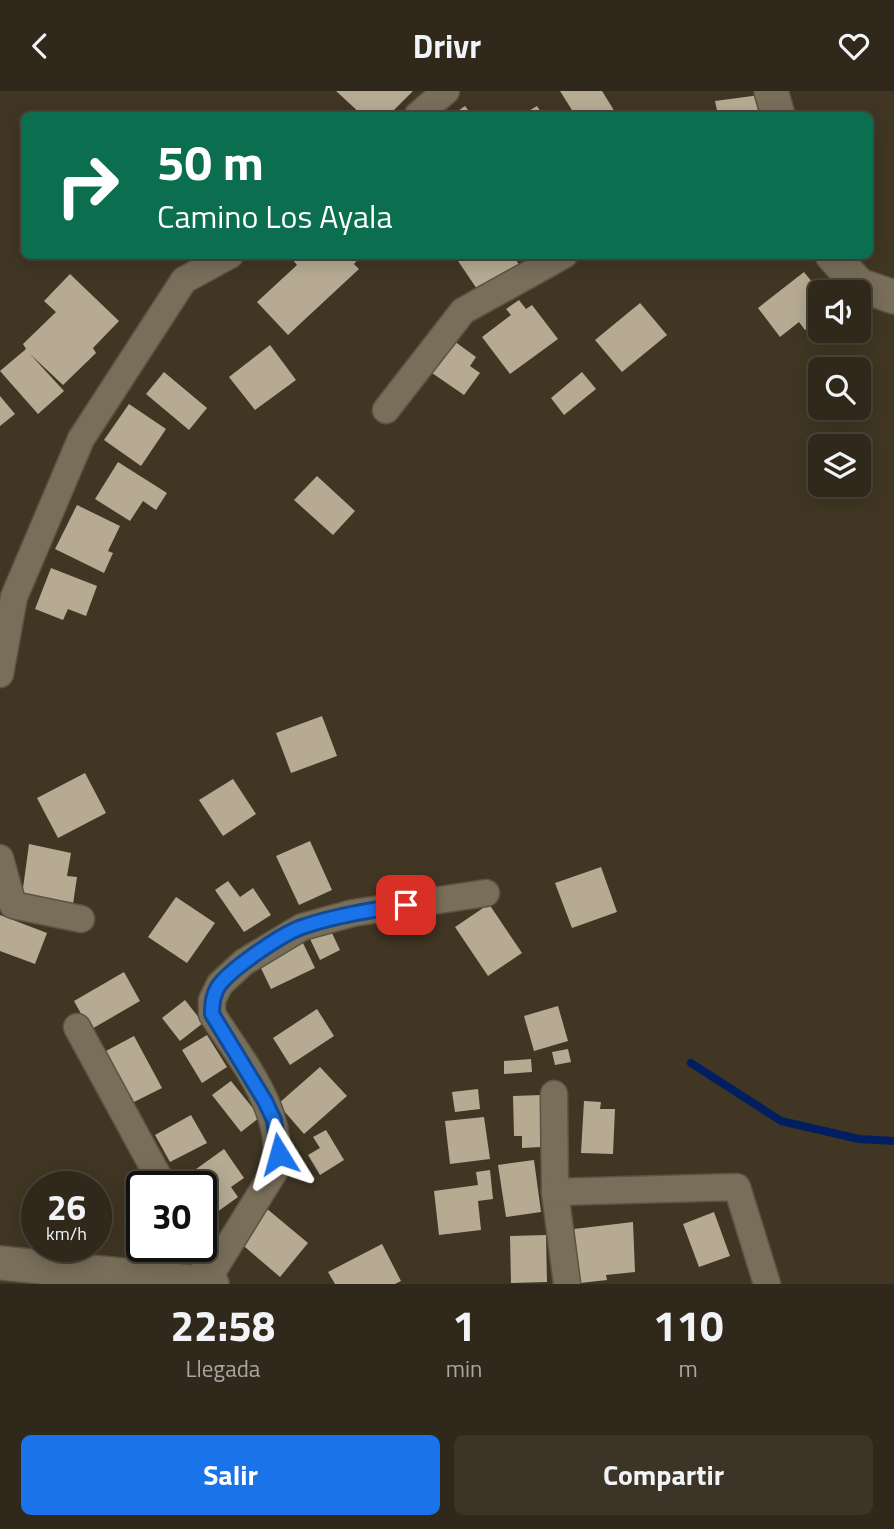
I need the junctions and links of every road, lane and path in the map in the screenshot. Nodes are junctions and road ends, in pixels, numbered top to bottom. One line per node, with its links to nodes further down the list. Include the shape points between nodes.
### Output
1 (446, 91): 3 (street)
2 (771, 91): 4 (street)
3 (422, 112)
4 (777, 112)
5 (223, 259): 10 (street, via 184,280 81,439)
6 (557, 259): 9 (street, via 463,311)
7 (836, 259): 8 (street, via 859,285)
8 (894, 297)
9 (386, 410)
10 (7, 595): 11 (street)
11 (0, 674)
12 (0, 857): 14 (street, via 13,905)
13 (486, 894): 21 (street, via 353,913 302,927 244,962 220,984 212,1000 212,1014 265,1101 274,1120 279,1154 274,1172)
14 (81, 919)
15 (77, 1027): 17 (street)
16 (554, 1094): 18 (street)
17 (155, 1171)
18 (555, 1192): 22 (street); 23 (street, via 737,1187)
19 (203, 1262): 21 (street)
20 (0, 1263): 21 (street)
21 (210, 1279)
22 (567, 1284)
23 (767, 1284)

